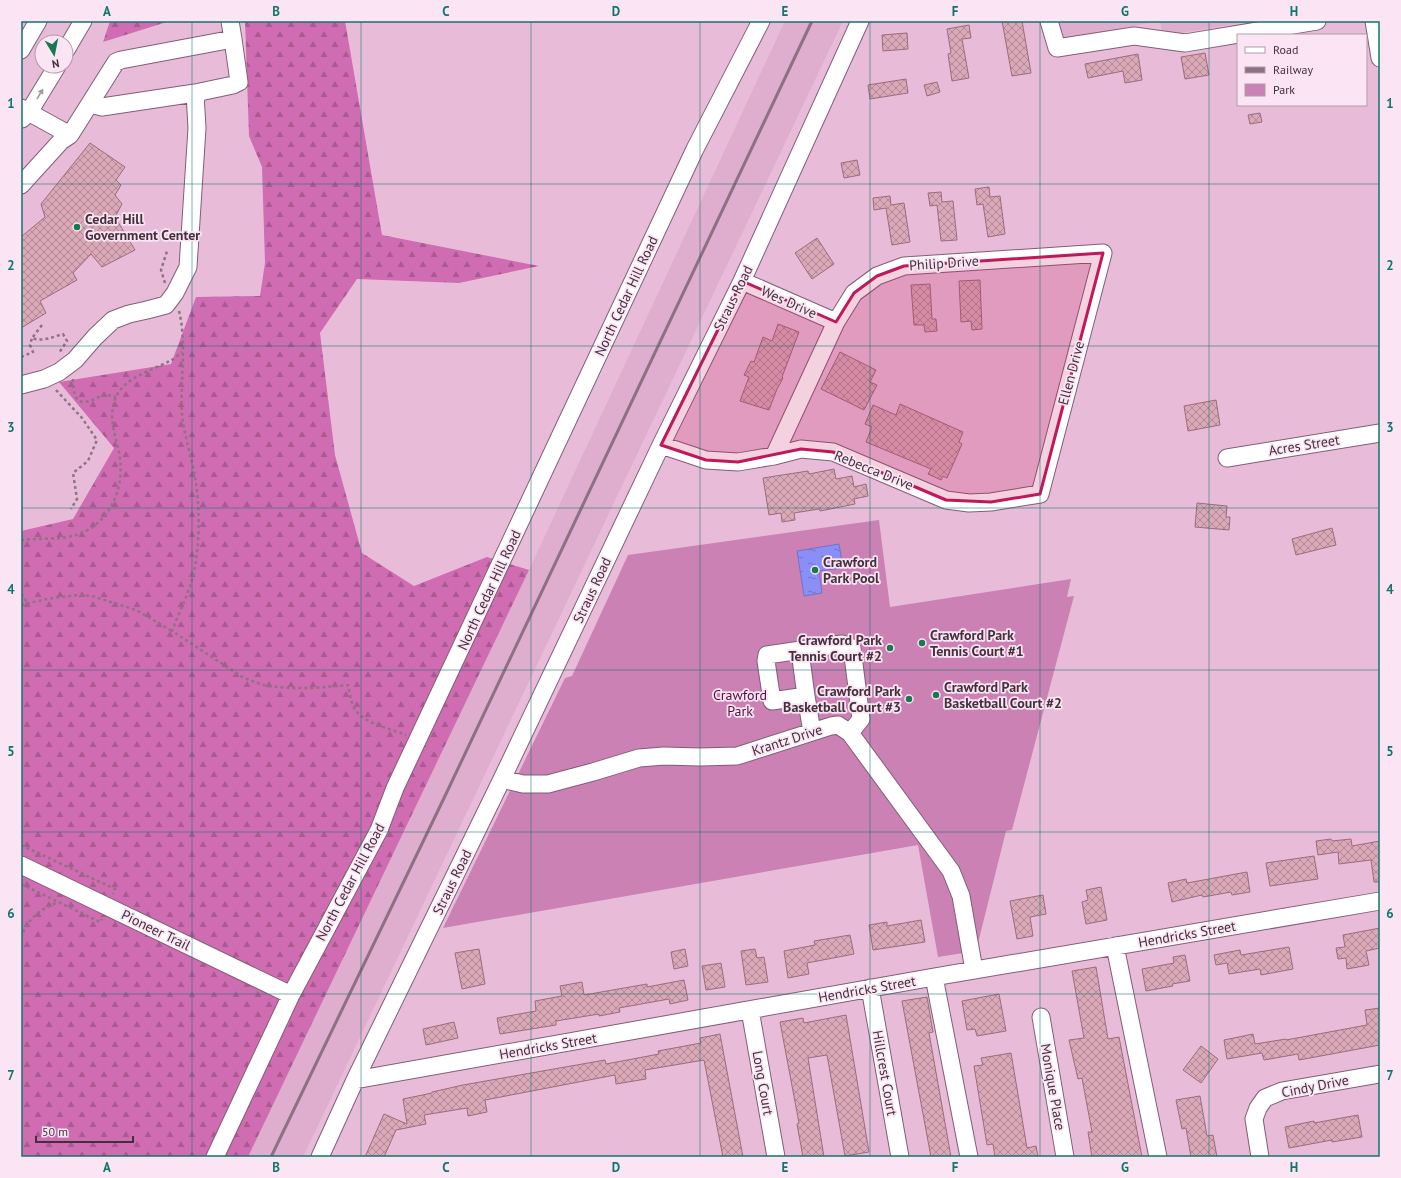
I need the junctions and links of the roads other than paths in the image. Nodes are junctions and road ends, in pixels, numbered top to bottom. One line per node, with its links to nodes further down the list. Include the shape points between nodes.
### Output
1 (38, 21): 15 (street)
2 (83, 21): 12 (street)
3 (230, 21): 13 (street)
4 (754, 21): 14 (street)
5 (760, 21): 14 (street, North Cedar Hill Road)
6 (860, 21): 24 (street, Straus Road)
7 (1049, 21): 10 (street, via 1057,48 1134,36 1185,43)
8 (1317, 21): 11 (street)
9 (1374, 21): 16 (street)
10 (1237, 34)
11 (1239, 34)
12 (74, 36)
13 (233, 39): 18 (street, via 239,82); 19 (street, via 116,62)
14 (749, 44): 45 (street, North Cedar Hill Road, via 695,149 395,788 379,830)
15 (21, 50)
16 (1380, 58)
17 (52, 74): 20 (street, one-way to 17)
18 (195, 93): 19 (street, via 102,107); 28 (street, via 197,128 188,267 175,293 166,305 113,320 75,360 59,372)
19 (90, 104): 21 (street)
20 (24, 114): 21 (street)
21 (70, 135): 22 (street)
22 (21, 185)
23 (1103, 253): 25 (street, Philip Drive, via 904,266 877,276 854,293); 33 (street, Ellen Drive)
24 (742, 281): 25 (street, Wes Drive); 30 (street, Straus Road)
25 (836, 322): 31 (street, Philip Drive)
26 (21, 373): 27 (street)
27 (21, 379)
28 (21, 385)
29 (1380, 433): 32 (street, Acres Street)
30 (661, 445): 31 (street, Rebecca Drive, via 706,460 738,462); 38 (street, Straus Road)
31 (774, 456): 33 (street, Rebecca Drive, via 800,449 833,452 946,500 991,502)
32 (1227, 458)
33 (1040, 494)
34 (800, 651): 35 (street); 35 (street, via 767,655 766,661 772,701); 37 (street, via 842,644 852,648 861,719)
35 (806, 696): 36 (street)
36 (812, 732): 37 (street, Krantz Drive, via 838,725); 38 (street, Krantz Drive, via 737,756 639,758 548,784 523,784)
37 (850, 732): 42 (street, via 951,871 961,896)
38 (502, 779): 49 (street, Straus Road)
39 (21, 865): 45 (street, Pioneer Trail)
40 (1380, 901): 41 (street, Hendricks Street)
41 (1115, 946): 42 (street, Hendricks Street); 56 (street)
42 (974, 970): 43 (street, Hendricks Street)
43 (934, 976): 44 (street, Hendricks Street); 54 (street)
44 (870, 988): 46 (street, Hendricks Street); 53 (street, Hillcrest Court)
45 (291, 995): 50 (street, North Cedar Hill Road)
46 (750, 1010): 49 (street, Hendricks Street); 52 (street, Long Court)
47 (1041, 1017): 55 (street, Monique Place)
48 (1380, 1074): 57 (street, Cindy Drive, via 1282,1091 1265,1098 1254,1120)
49 (355, 1080): 51 (street, Straus Road)
50 (215, 1157)
51 (320, 1157)
52 (776, 1157)
53 (900, 1157)
54 (969, 1157)
55 (1065, 1157)
56 (1158, 1157)
57 (1260, 1157)

